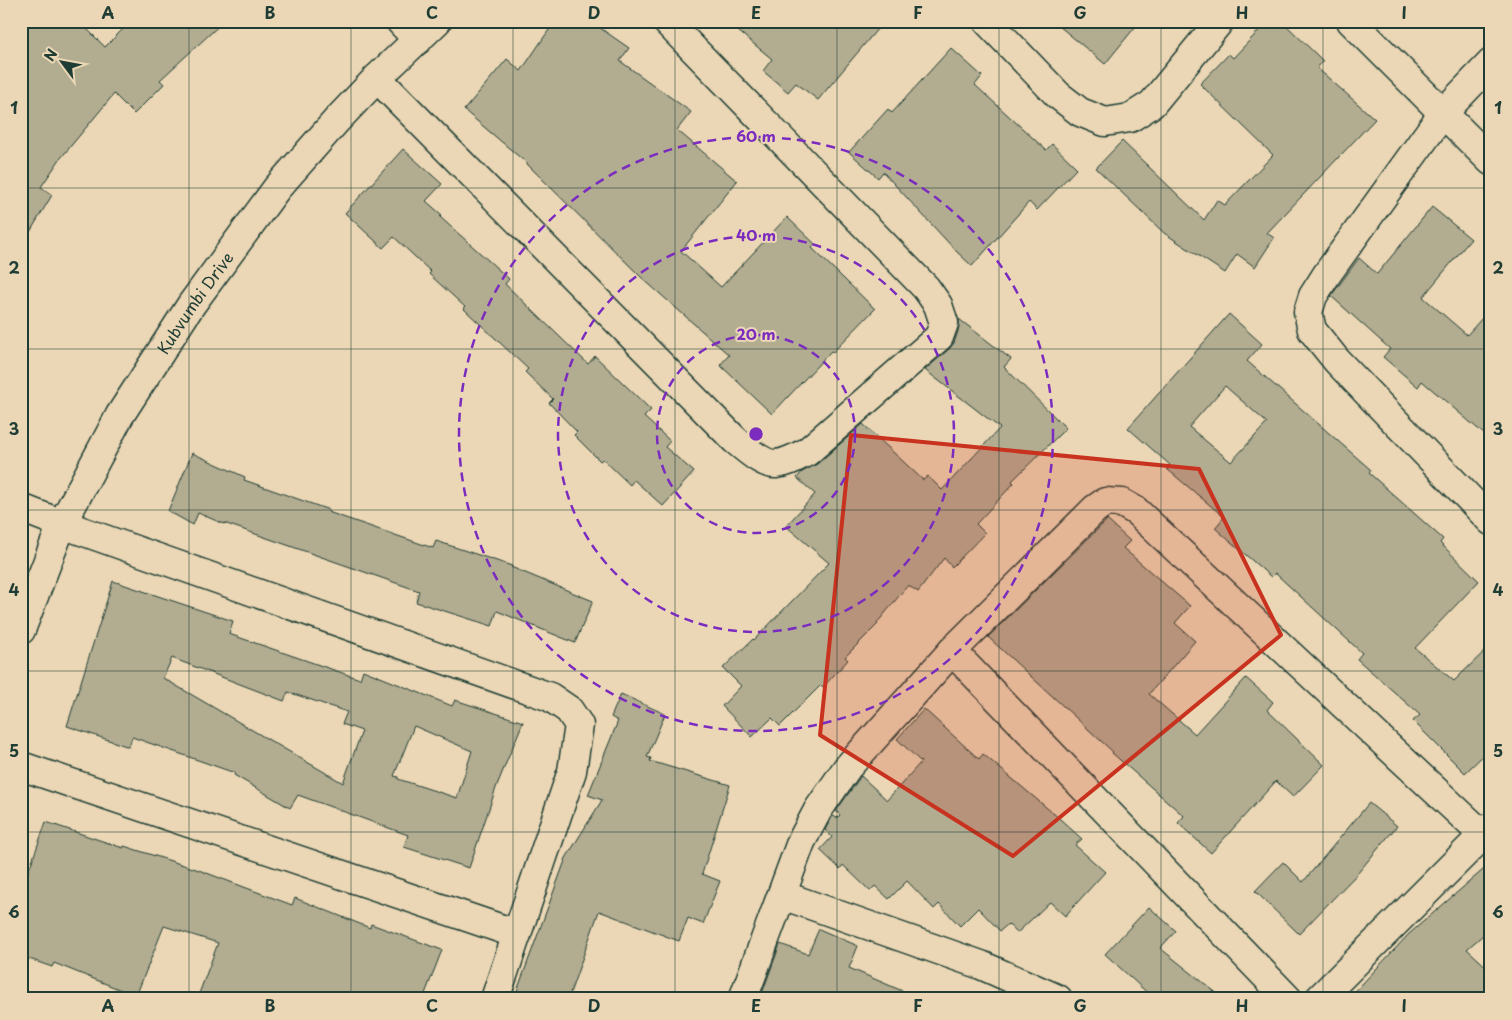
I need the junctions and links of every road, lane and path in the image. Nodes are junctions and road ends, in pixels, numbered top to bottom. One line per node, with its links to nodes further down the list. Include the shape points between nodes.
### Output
1 (437, 21): 6 (street, Kubvumbi Drive)
2 (666, 21): 8 (street, via 926,288 938,304 944,323 939,338 807,452 786,462 774,465 767,462 735,440)
3 (987, 21): 4 (street, via 1058,95 1080,112 1105,122 1130,118 1152,104)
4 (1220, 21)
5 (1351, 21): 9 (street)
6 (409, 31): 8 (street, Kubvumbi Drive)
7 (1491, 63): 9 (street)
8 (377, 78): 13 (street, Kubvumbi Drive, via 278,188 191,305 120,415)
9 (1443, 113): 10 (street); 12 (street, via 1327,274 1313,296 1308,312 1312,330 1337,361)
10 (1491, 161)
11 (21, 508): 13 (street)
12 (1491, 521)
13 (62, 524): 14 (street, Kubvumbi Drive); 19 (street, via 550,696 569,710 579,724 572,771)
14 (21, 630)
15 (952, 651): 17 (street, via 1095,509 1105,502 1122,503 1136,510); 18 (street, via 847,768 801,842); 23 (street)
16 (21, 766): 19 (street)
17 (1487, 831): 24 (street)
18 (782, 895): 21 (street); 22 (street, via 981,965)
19 (518, 934): 20 (street)
20 (495, 999)
21 (743, 999)
22 (1058, 999)
23 (1288, 999)
24 (1319, 999)

